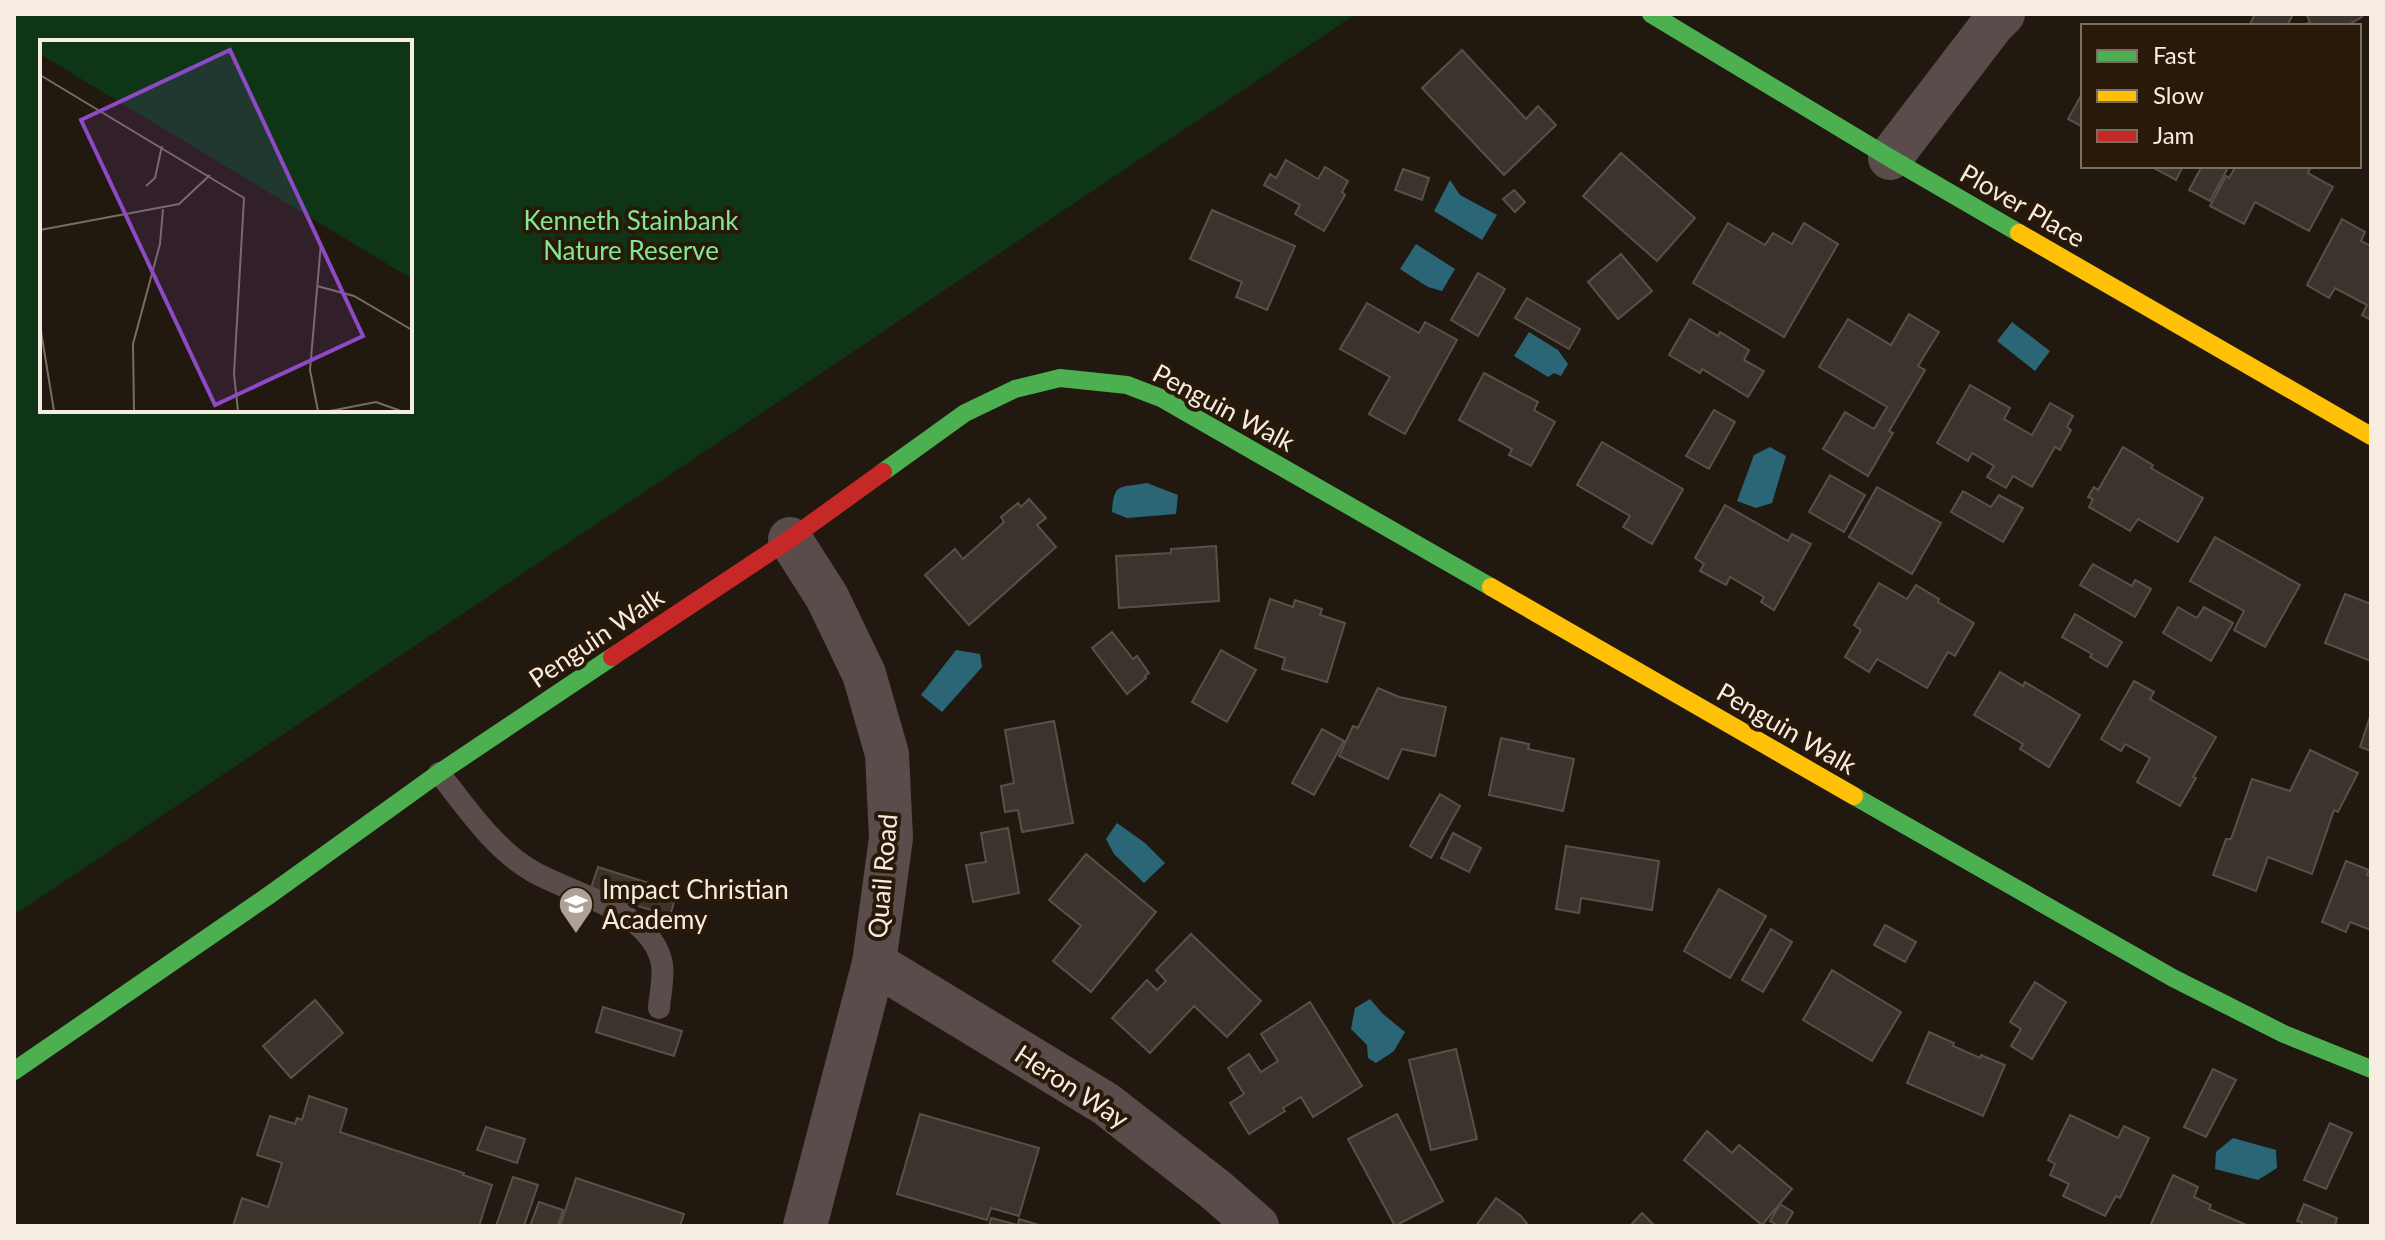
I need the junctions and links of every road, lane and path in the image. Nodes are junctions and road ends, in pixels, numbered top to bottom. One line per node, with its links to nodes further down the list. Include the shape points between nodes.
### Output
1 (1651, 14): 3 (street, Plover Place)
2 (2003, 14): 3 (street)
3 (1890, 158): 4 (street, Plover Place)
4 (2371, 436)
5 (790, 539): 6 (street, Penguin Walk); 7 (street, Quail Road, via 827,597 864,674 887,754 891,838); 9 (street, Penguin Walk, via 965,413 1015,389 1060,378 1127,385 1161,398 2145,963 2243,1014)
6 (439, 773): 8 (lane, via 510,855 531,871 616,911 654,943 662,965); 10 (street, Penguin Walk)
7 (874, 963): 11 (street, Quail Road); 12 (street, Heron Way, via 1106,1104)
8 (659, 1008)
9 (2371, 1069)
10 (14, 1071)
11 (805, 1226)
12 (1257, 1226)

